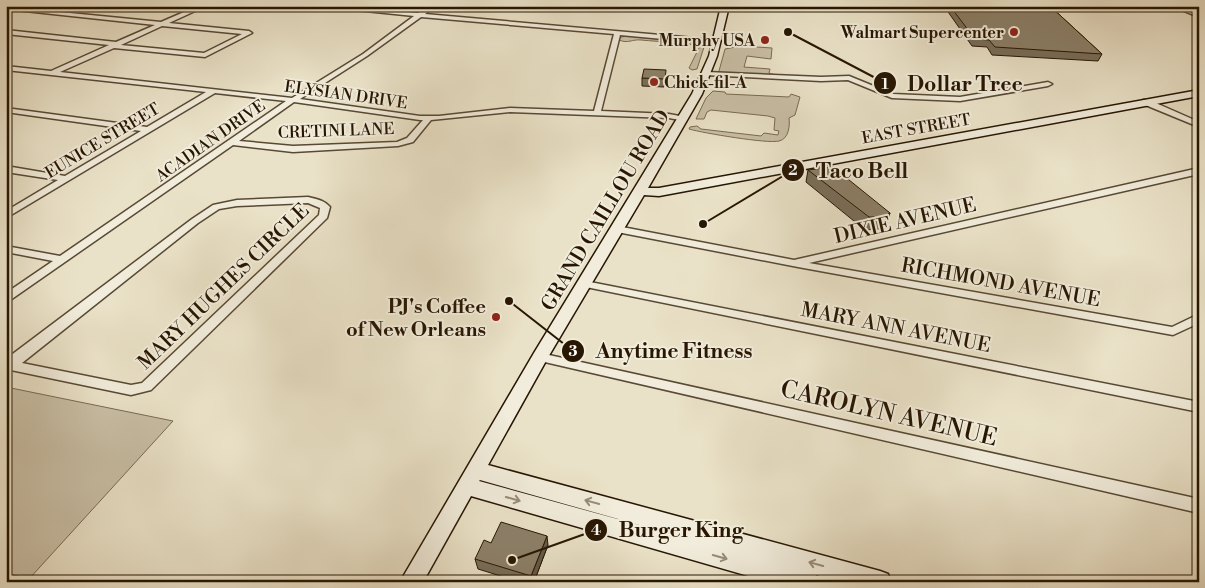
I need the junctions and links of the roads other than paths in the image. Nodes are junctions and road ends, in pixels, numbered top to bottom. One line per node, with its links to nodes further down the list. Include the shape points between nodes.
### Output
1 (18, 6): 7 (street)
2 (203, 6): 10 (street)
3 (319, 6): 9 (street)
4 (432, 6): 9 (street, ACADIAN DRIVE)
5 (725, 6): 13 (main road, GRAND CAILLOU ROAD)
6 (1175, 6): 8 (street)
7 (8, 10): 10 (street)
8 (1199, 15)
9 (419, 16): 12 (street); 21 (street, ACADIAN DRIVE)
10 (163, 24): 14 (street); 14 (street, via 249,33 205,55)
11 (6, 32): 14 (street)
12 (617, 34): 13 (street); 24 (street)
13 (717, 42): 17 (main road, GRAND CAILLOU ROAD)
14 (115, 45): 16 (street)
15 (6, 68): 16 (street, ELYSIAN DRIVE)
16 (52, 73): 19 (street, ELYSIAN DRIVE)
17 (707, 74): 18 (street, via 849,78 892,96 960,99); 26 (main road, GRAND CAILLOU ROAD)
18 (1048, 84)
19 (214, 91): 21 (street, ELYSIAN DRIVE); 28 (street, EUNICE STREET)
20 (1199, 93): 22 (main road, EAST STREET)
21 (293, 100): 25 (street, ELYSIAN DRIVE); 29 (street, ACADIAN DRIVE)
22 (1146, 102): 27 (street); 33 (main road, EAST STREET, via 659,192)
23 (6, 110): 28 (street)
24 (597, 113): 25 (street, ELYSIAN DRIVE, via 510,110); 26 (street, ELYSIAN DRIVE)
25 (429, 118): 29 (street, CRETINI LANE, via 410,140 398,144 293,149)
26 (682, 118): 33 (main road, GRAND CAILLOU ROAD)
27 (1199, 126)
28 (149, 130): 32 (street, EUNICE STREET)
29 (232, 143): 37 (street, ACADIAN DRIVE)
30 (6, 170): 32 (street)
31 (1199, 171): 38 (street, DIXIE AVENUE)
32 (67, 179): 34 (street, EUNICE STREET)
33 (640, 191): 35 (main road, GRAND CAILLOU ROAD)
34 (6, 215)
35 (617, 229): 38 (street, DIXIE AVENUE); 39 (main road, GRAND CAILLOU ROAD)
36 (6, 249): 37 (street)
37 (63, 260): 40 (street, ACADIAN DRIVE)
38 (794, 263): 41 (street, RICHMOND AVENUE, via 1167,330 1181,329)
39 (586, 284): 42 (main road, GRAND CAILLOU ROAD); 44 (street, MARY ANN AVENUE)
40 (6, 299)
41 (1199, 318)
42 (540, 357): 45 (main road, GRAND CAILLOU ROAD); 46 (street, CAROLYN AVENUE)
43 (8, 364): 43 (street, MARY HUGHES CIRCLE, via 131,390 146,387 324,216 325,208 308,200 216,207)
44 (1199, 407)
45 (471, 478): 47 (main road, GRAND CAILLOU ROAD); 48 (main road, one-way to 48); 49 (main road, one-way to 45)
46 (1199, 506)
47 (411, 582)
48 (808, 582)
49 (880, 582)

